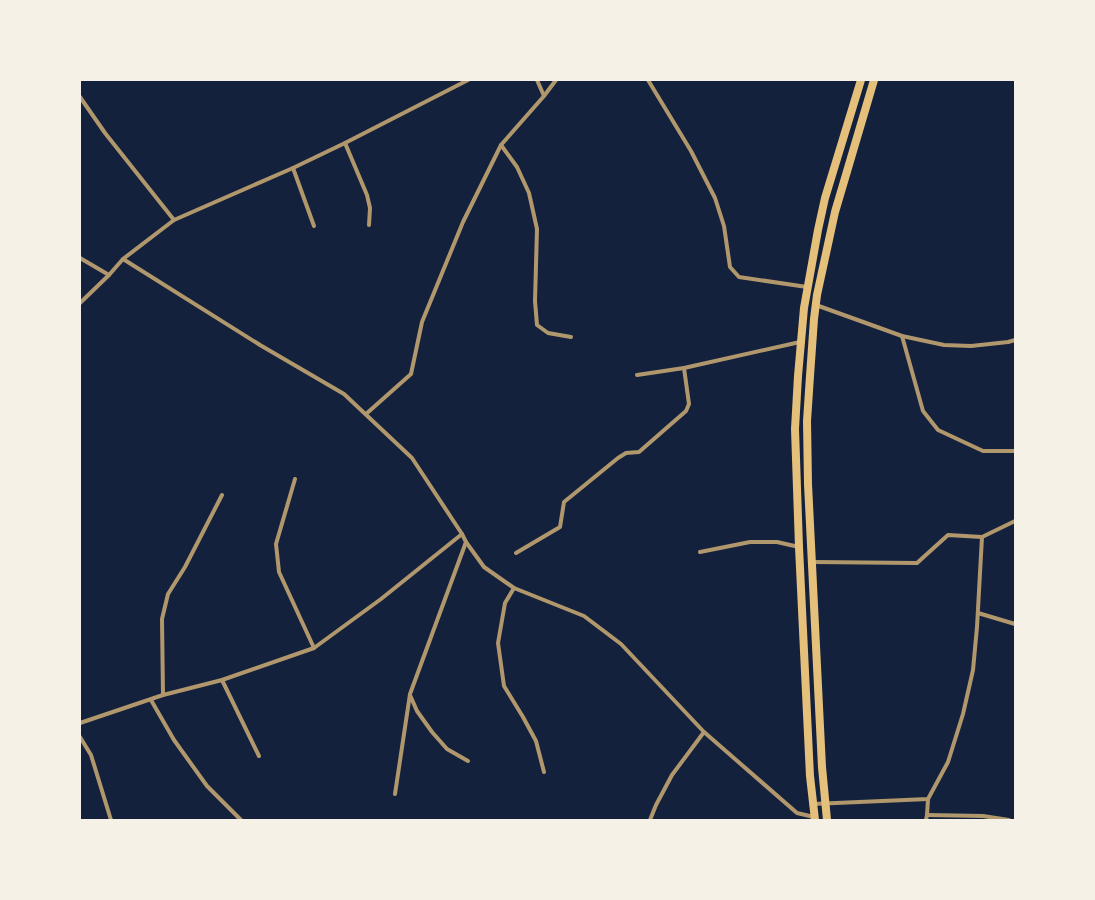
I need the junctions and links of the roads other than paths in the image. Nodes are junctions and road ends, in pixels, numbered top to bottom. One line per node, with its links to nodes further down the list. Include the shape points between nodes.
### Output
1 (468, 80): 9 (street)
2 (537, 80): 7 (street)
3 (556, 80): 7 (street)
4 (648, 80): 18 (street, via 691,151 715,198 724,226 730,267 739,277)
5 (862, 80): 18 (main road, via 826,198)
6 (874, 80): 20 (main road, via 835,212)
7 (544, 96): 10 (street)
8 (80, 97): 12 (street, via 104,133)
9 (345, 143): 11 (street); 13 (street, via 367,196 370,208)
10 (501, 145): 22 (street, via 517,167 530,193 537,229 537,325 548,333); 27 (street, via 463,222 422,322 411,374)
11 (293, 168): 12 (street); 14 (street)
12 (174, 220): 16 (street)
13 (369, 225)
14 (314, 226)
15 (80, 258): 17 (street)
16 (123, 259): 17 (street); 27 (street, via 344,394)
17 (110, 275): 19 (street)
18 (808, 287): 24 (main road)
19 (80, 303)
20 (816, 305): 21 (street); 38 (main road, via 807,421)
21 (902, 336): 23 (street, via 944,345 971,346); 28 (street, via 923,411 938,430 982,451)
22 (571, 337)
23 (1015, 340)
24 (800, 342): 25 (street); 35 (main road, via 795,429)
25 (684, 368): 26 (street); 37 (street, via 689,404 686,411 639,452 626,453 618,458 564,502 560,526)
26 (637, 375)
27 (366, 414): 32 (street, via 412,458)
28 (1015, 451)
29 (295, 480): 42 (street, via 276,544 279,572)
30 (222, 495): 45 (street, via 168,594 162,619)
31 (1015, 521): 33 (street)
32 (462, 534): 34 (street); 42 (street, via 381,599)
33 (982, 538): 38 (street, via 948,535 917,563); 40 (street)
34 (466, 542): 39 (street, via 484,567); 44 (street)
35 (799, 547): 36 (street, via 777,542 750,542); 56 (main road)
36 (700, 552)
37 (516, 553)
38 (811, 562): 55 (main road)
39 (514, 588): 48 (street, via 584,616 621,644); 52 (street, via 505,603 498,643 504,686 536,741)
40 (978, 613): 41 (street); 54 (street, via 973,670 963,714 948,762)
41 (1015, 624)
42 (314, 648): 43 (street)
43 (222, 680): 45 (street); 50 (street)
44 (410, 694): 51 (street, via 417,711 432,732 447,749); 53 (street)
45 (163, 695): 46 (street)
46 (151, 700): 47 (street); 60 (street, via 174,740 207,786)
47 (80, 723)
48 (704, 732): 58 (street, via 797,813); 61 (street, via 672,775)
49 (80, 737): 59 (street, via 91,755)
50 (259, 756)
51 (468, 761)
52 (544, 772)
53 (395, 794)
54 (928, 799): 55 (street); 57 (street)
55 (825, 802): 56 (street); 62 (main road)
56 (813, 804): 58 (main road)
57 (926, 818): 63 (street, via 982,816)
58 (815, 819)
59 (111, 820)
60 (242, 820)
61 (650, 820)
62 (827, 820)
63 (1009, 820)

